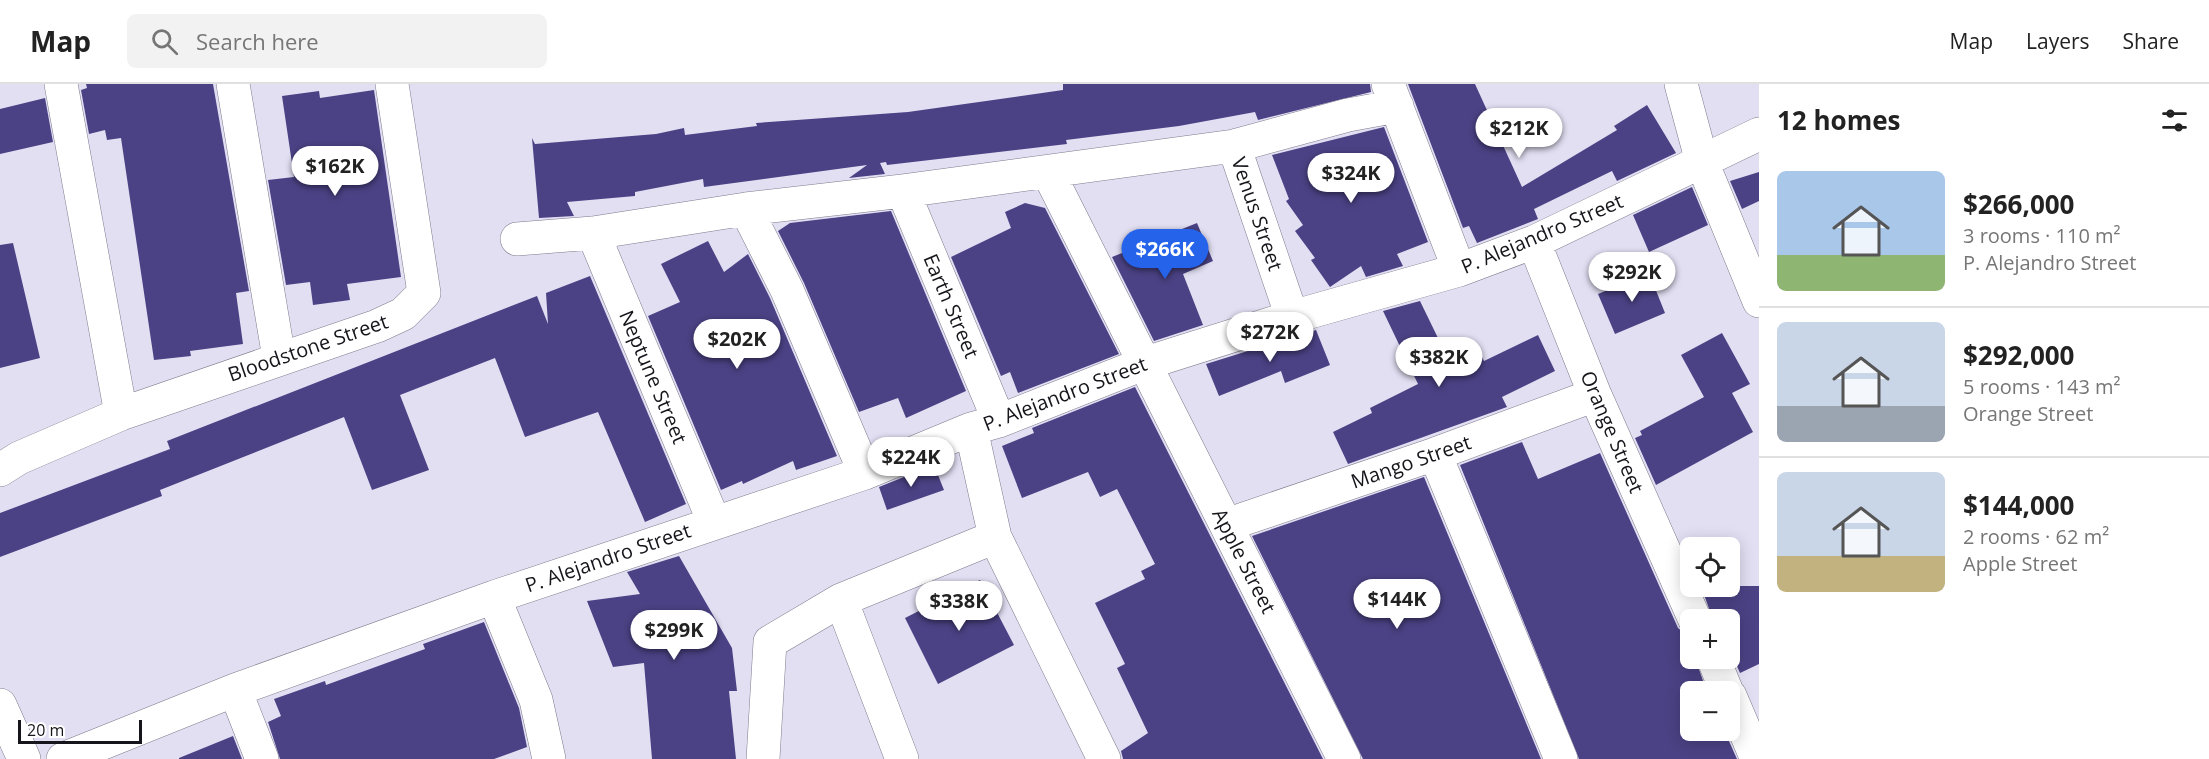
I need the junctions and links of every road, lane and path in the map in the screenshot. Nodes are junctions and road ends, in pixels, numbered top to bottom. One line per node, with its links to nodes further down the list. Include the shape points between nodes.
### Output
1 (61, 84): 21 (street)
2 (233, 84): 18 (street)
3 (392, 84): 18 (street, Bloodstone Street, via 424,293 404,314)
4 (1681, 84): 8 (street)
5 (1393, 95): 7 (street, via 1348,115); 15 (street)
6 (1759, 134): 8 (street, P. Alejandro Street)
7 (1234, 146): 9 (street); 17 (street, Venus Street)
8 (1702, 162): 14 (street, P. Alejandro Street); 16 (street)
9 (1048, 172): 10 (street); 19 (street, Apple Street)
10 (903, 192): 11 (street); 22 (street, Earth Street)
11 (746, 209): 12 (street); 25 (street, via 787,290)
12 (593, 233): 13 (street); 26 (street, Neptune Street)
13 (517, 239)
14 (1534, 242): 15 (street, P. Alejandro Street); 20 (street, Orange Street)
15 (1459, 270): 17 (street, P. Alejandro Street)
16 (1759, 301)
17 (1292, 317): 19 (street, P. Alejandro Street)
18 (279, 358): 21 (street, Bloodstone Street)
19 (1143, 364): 22 (street, P. Alejandro Street); 27 (street, Apple Street)
20 (1595, 396): 23 (street, Mango Street); 31 (street, Orange Street)
21 (121, 414): 24 (street, Bloodstone Street, via 18,458)
22 (985, 425): 25 (street, P. Alejandro Street); 28 (street, Earth Street)
23 (1435, 454): 27 (street, Mango Street); 43 (street)
24 (0, 470)
25 (866, 473): 26 (street, P. Alejandro Street)
26 (714, 522): 29 (street, P. Alejandro Street)
27 (1226, 525): 42 (street, Apple Street)
28 (995, 537): 30 (street); 41 (street, Earth Street)
29 (494, 597): 32 (street, P. Alejandro Street); 38 (street, via 536,700)
30 (841, 600): 39 (street, via 770,642); 40 (street)
31 (1690, 609)
32 (235, 690): 36 (street, P. Alejandro Street); 37 (street)
33 (0, 705): 35 (street)
34 (1740, 719): 44 (street)
35 (24, 759)
36 (63, 759)
37 (262, 759)
38 (549, 759)
39 (763, 759)
40 (902, 759)
41 (1104, 759)
42 (1344, 759)
43 (1561, 759)
44 (1757, 759)

